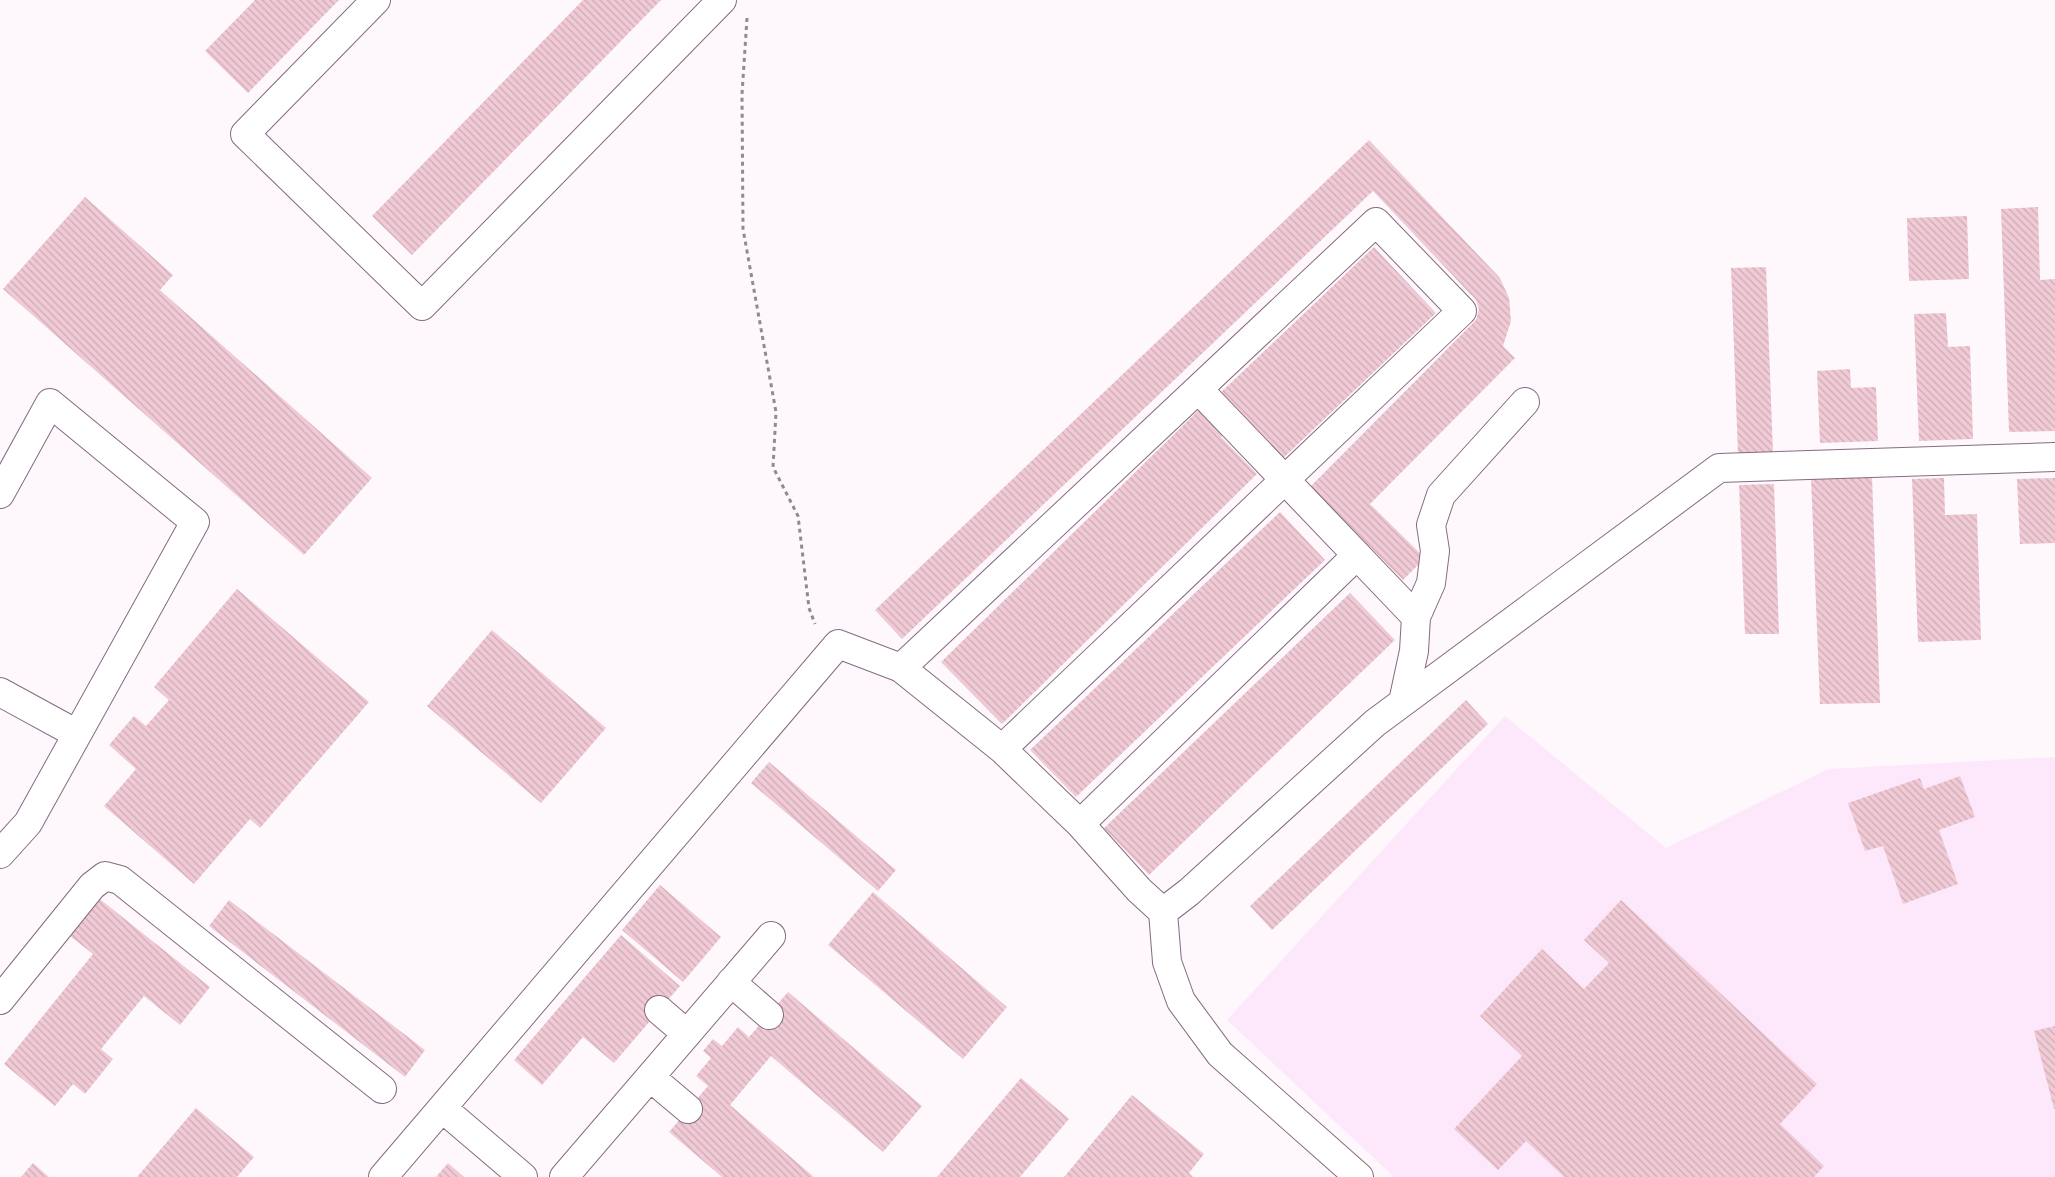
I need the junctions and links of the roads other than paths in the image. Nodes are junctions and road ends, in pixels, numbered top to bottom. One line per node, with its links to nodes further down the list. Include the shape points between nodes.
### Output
1 (376, 0): 2 (street, via 245,134 422,306)
2 (722, 0)
3 (1199, 390): 6 (street); 6 (street, via 1376,222 1462,311); 10 (street)
4 (1525, 402): 9 (street, via 1441,495 1431,524 1435,551 1431,583)
5 (2055, 457): 12 (street, via 1719,468)
6 (1286, 481): 8 (street); 14 (street)
7 (0, 494): 13 (street, via 50,404 195,522)
8 (1357, 556): 9 (street); 15 (street)
9 (1416, 617): 12 (street, via 1414,651)
10 (901, 668): 14 (street); 26 (street, via 832,651 591,952)
11 (0, 692): 13 (street)
12 (1404, 702): 17 (street, via 1375,723)
13 (77, 734): 16 (street, via 28,822)
14 (1002, 749): 15 (street)
15 (1080, 824): 17 (street)
16 (0, 854)
17 (1163, 912): 31 (street, via 1168,962 1181,1001 1220,1054)
18 (771, 936): 19 (street)
19 (731, 982): 22 (street); 23 (street)
20 (0, 1000): 25 (street, via 92,886 105,876 120,880)
21 (659, 1010): 23 (street)
22 (769, 1015)
23 (687, 1034): 24 (street)
24 (650, 1076): 27 (street); 30 (street)
25 (382, 1089)
26 (442, 1108): 28 (street); 29 (street)
27 (688, 1109)
28 (383, 1177)
29 (523, 1177)
30 (564, 1177)
31 (1359, 1177)

